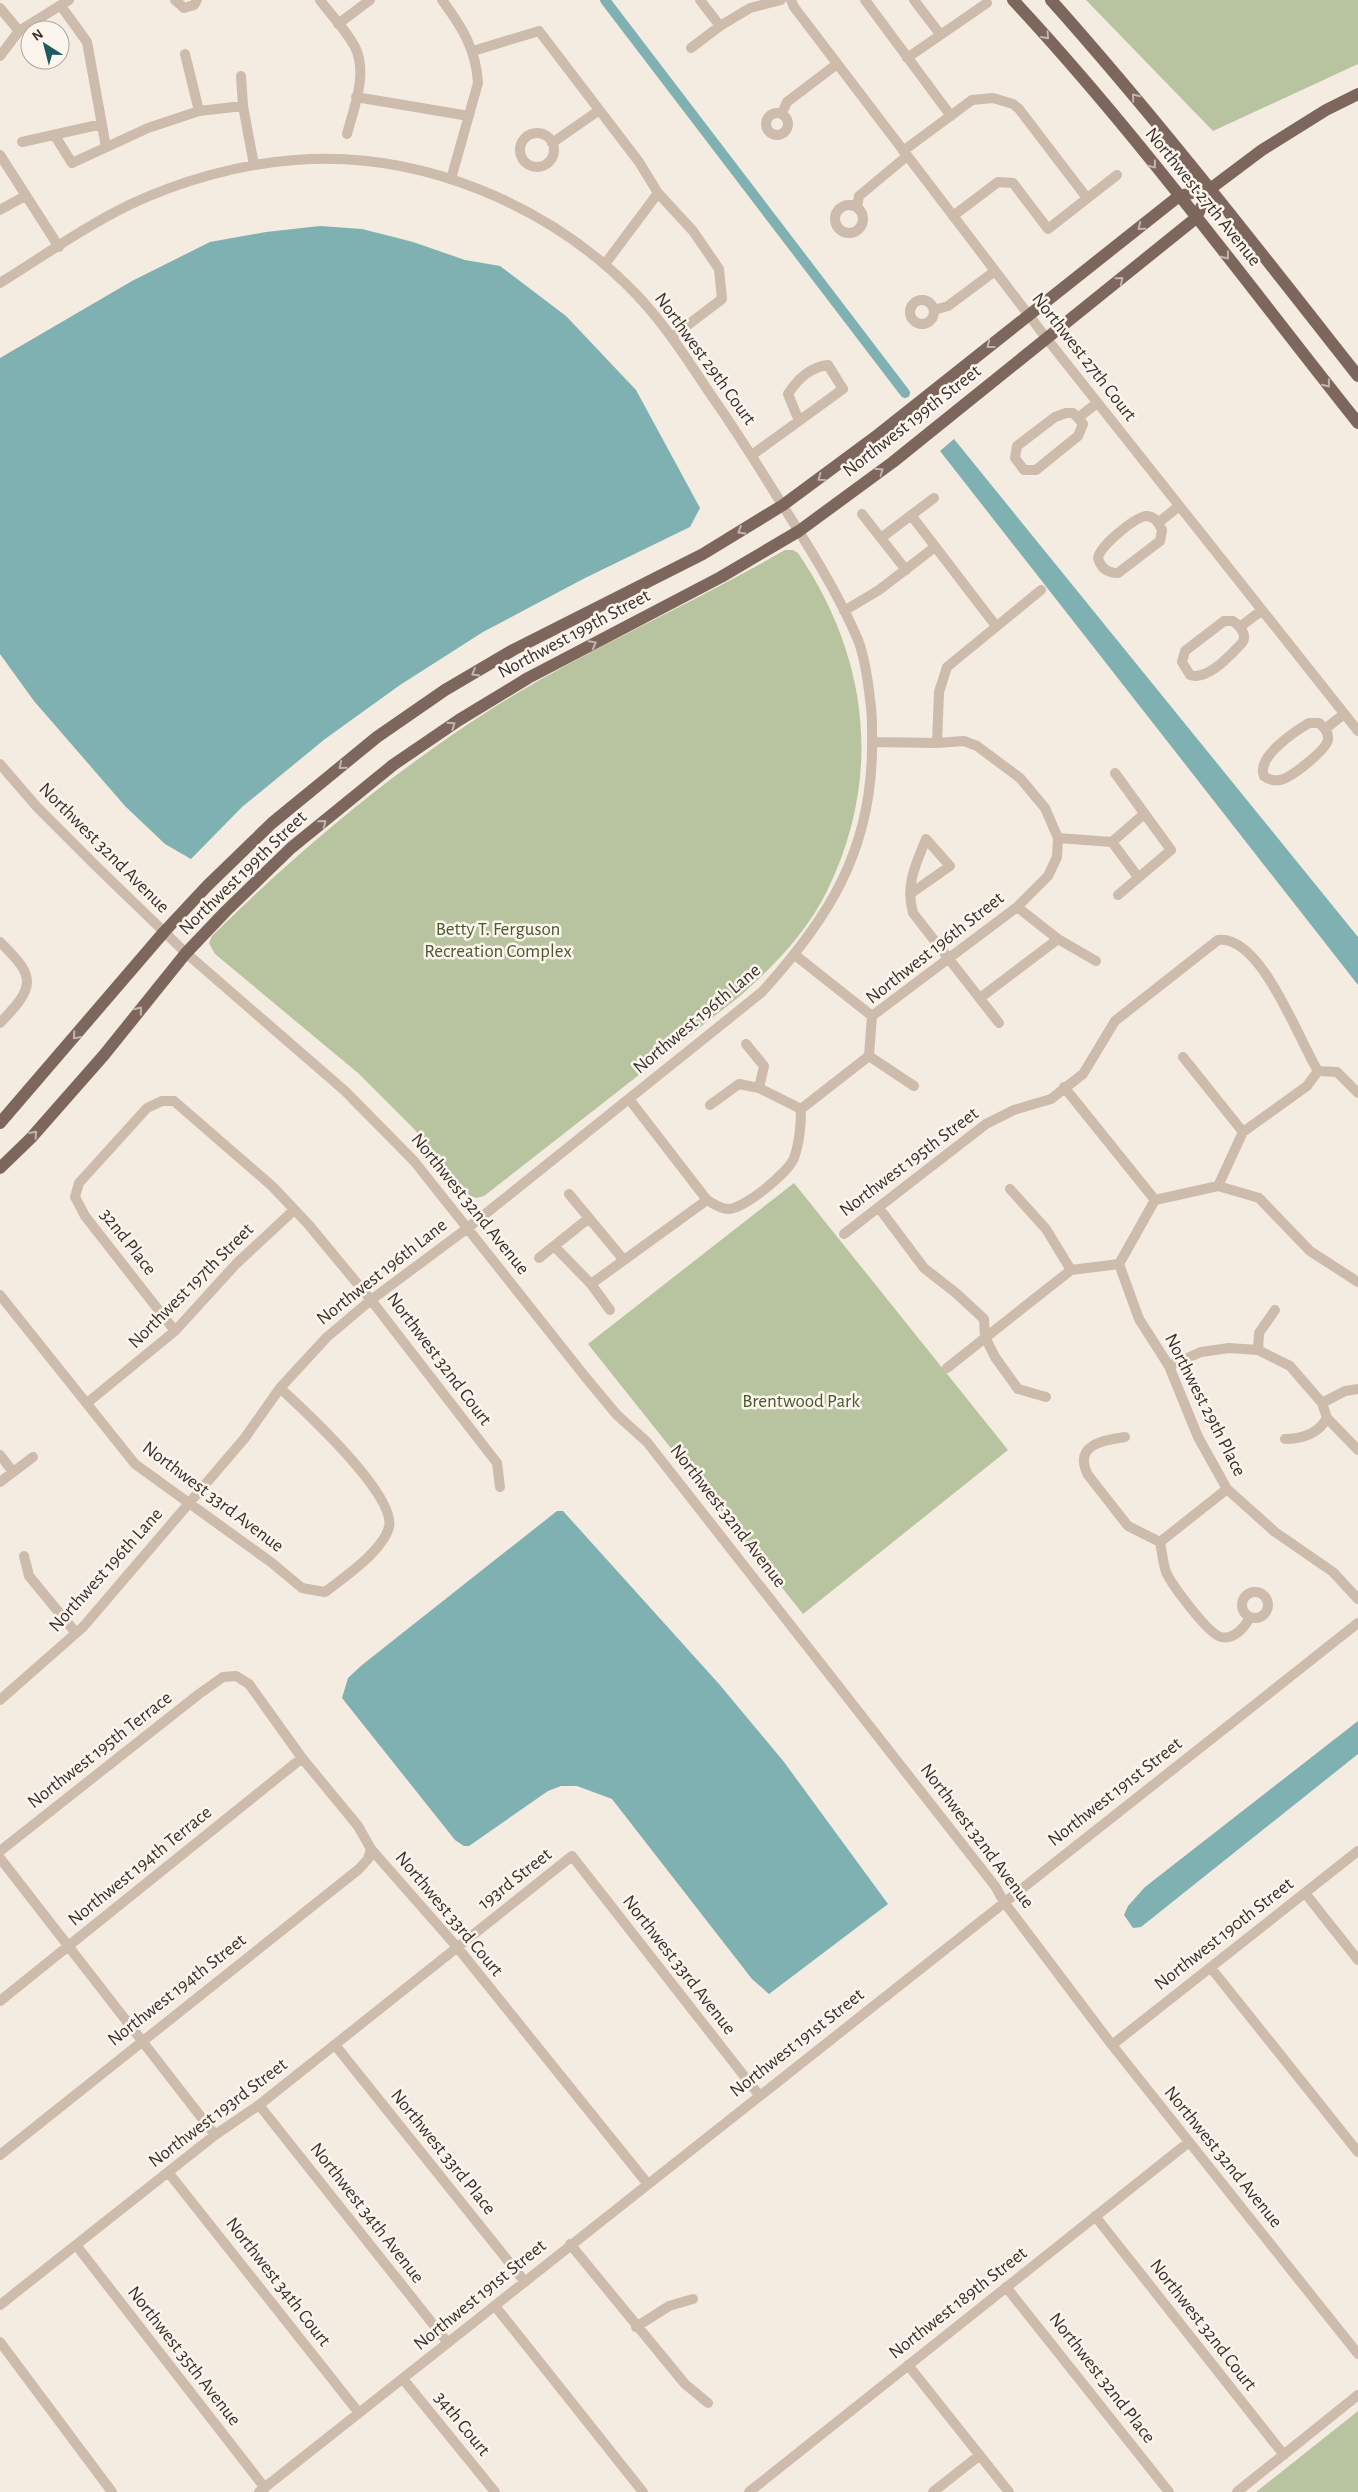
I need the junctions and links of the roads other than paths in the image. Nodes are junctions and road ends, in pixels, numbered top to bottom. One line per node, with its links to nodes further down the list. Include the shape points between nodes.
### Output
1 (175, 0): 2 (street, via 184,8 194,5)
2 (197, 0)
3 (320, 0): 17 (street)
4 (370, 0): 17 (street)
5 (442, 0): 22 (street)
6 (700, 0): 18 (street)
7 (781, 0): 18 (street, via 750,8)
8 (791, 0): 26 (street, Northwest 27th Court)
9 (865, 0): 25 (street)
10 (914, 0): 20 (street)
11 (1013, 0): 50 (main road, Northwest 27th Avenue, one-way to 50, via 1047,36)
12 (1052, 0): 47 (main road, Northwest 27th Avenue, one-way to 12)
13 (65, 3): 16 (street); 36 (street, via 87,42)
14 (987, 3): 20 (street)
15 (0, 8): 19 (street)
16 (39, 20)
17 (338, 24): 29 (street, via 355,48 360,69)
18 (720, 26): 21 (street)
19 (20, 32): 24 (street)
20 (940, 34): 25 (street)
21 (691, 48)
22 (473, 51): 32 (street, via 539,31); 34 (street, via 478,83)
23 (185, 54): 31 (street)
24 (0, 56)
25 (907, 58): 35 (street)
26 (837, 64): 33 (street, via 787,102); 42 (street, Northwest 27th Court)
27 (242, 76): 30 (street)
28 (1358, 94): 47 (main road, Northwest 199th Street, via 1262,150)
29 (356, 97): 34 (street); 37 (street)
30 (243, 106): 31 (street); 44 (street)
31 (199, 111): 41 (street, via 148,128)
32 (598, 111): 40 (street); 48 (street, via 639,162)
33 (782, 113)
34 (469, 116): 46 (street)
35 (951, 116): 42 (street); 51 (street, via 972,100 993,98 1013,104)
36 (102, 124): 38 (street); 41 (street)
37 (347, 134)
38 (55, 136): 39 (street); 41 (street, via 72,163)
39 (22, 142)
40 (552, 143)
41 (106, 147)
42 (905, 154): 52 (street, via 859,196); 54 (street, Northwest 27th Court)
43 (0, 155): 49 (street)
44 (254, 165): 46 (street, Northwest 29th Court, via 297,160 344,160 392,165); 56 (street, Northwest 29th Court, via 154,194 125,207)
45 (1117, 175): 51 (street)
46 (452, 179): 57 (street, Northwest 29th Court, via 494,195 550,225)
47 (1210, 189): 50 (main road, Northwest 199th Street); 55 (main road, Northwest 199th Street); 64 (main road, Northwest 27th Avenue)
48 (658, 193): 57 (street); 62 (street, via 693,231 720,269 722,299)
49 (25, 196): 53 (street); 56 (street)
50 (1179, 196): 55 (main road, Northwest 27th Avenue); 61 (main road, Northwest 199th Street, one-way to 61)
51 (1087, 198): 54 (street, via 1048,229 1014,183 998,182)
52 (857, 207)
53 (0, 210)
54 (953, 216): 58 (street, Northwest 27th Court)
55 (1196, 218): 63 (main road, Northwest 199th Street, one-way to 55); 68 (main road, Northwest 27th Avenue, one-way to 68)
56 (59, 247): 59 (street, Northwest 29th Court)
57 (605, 264): 62 (street, Northwest 29th Court)
58 (995, 271): 60 (street, via 948,306); 61 (street, Northwest 27th Court)
59 (0, 283)
60 (934, 310)
61 (1028, 315): 63 (street, Northwest 27th Court); 71 (main road, Northwest 199th Street, one-way to 71, via 879,434)
62 (672, 336): 69 (street, Northwest 29th Court)
63 (1047, 339): 65 (street, Northwest 27th Court); 76 (main road, Northwest 199th Street, one-way to 63, via 893,462)
64 (1358, 376)
65 (1097, 403): 66 (street); 72 (street, Northwest 27th Court)
66 (1078, 418): 66 (street, via 1073,413 1060,414 1017,446 1015,458 1020,467 1036,470 1078,436 1083,424)
67 (799, 421): 67 (street, via 843,389 828,365 818,366 796,382 788,394); 69 (street)
68 (1358, 423)
69 (752, 455): 71 (street, Northwest 29th Court)
70 (934, 498): 74 (street)
71 (783, 505): 76 (street, Northwest 29th Court); 99 (main road, Northwest 199th Street, one-way to 99, via 703,554 513,650 392,727 272,823)
72 (1179, 506): 75 (street); 81 (street, Northwest 27th Court)
73 (862, 514): 77 (street)
74 (911, 515): 77 (street); 78 (street)
75 (1158, 523): 75 (street, via 1162,530 1160,541 1125,570 1112,573 1102,567 1098,558 1102,548 1137,519 1150,516)
76 (799, 531): 82 (street, Northwest 29th Court); 102 (main road, Northwest 199th Street, one-way to 76, via 291,848 393,765 528,678 721,578)
77 (881, 538): 79 (street)
78 (936, 547): 79 (street); 83 (street)
79 (906, 570): 82 (street)
80 (1041, 590): 83 (street)
81 (1262, 610): 84 (street); 85 (street, Northwest 27th Court)
82 (844, 611): 88 (street, Northwest 29th Court, via 860,644 871,702)
83 (996, 626): 89 (street, via 947,667 938,692)
84 (1240, 627): 84 (street, via 1244,634 1242,643 1208,672 1195,677 1186,671 1182,657 1192,646 1224,621 1233,621)
85 (1344, 714): 86 (street); 87 (street, Northwest 27th Court)
86 (1325, 729): 86 (street, via 1328,739 1322,750 1292,774 1278,781 1264,776 1263,766 1269,753 1305,725 1318,723)
87 (1358, 731)
88 (872, 742): 89 (street); 103 (street, Northwest 196th Lane, via 871,781 859,839 830,906)
89 (938, 743): 93 (street, via 964,741 977,746 1020,778 1046,808)
90 (0, 764): 99 (street, Northwest 32nd Avenue, via 37,807)
91 (1115, 774): 92 (street)
92 (1144, 814): 94 (street); 95 (street, via 1172,850)
93 (1058, 838): 94 (street); 98 (street, Northwest 196th Street, via 1057,857 1048,876)
94 (1112, 842): 95 (street)
95 (1138, 877): 97 (street)
96 (910, 894): 96 (street, via 910,877 926,839 950,866); 104 (street, via 913,913)
97 (1118, 895)
98 (1017, 907): 100 (street); 104 (street, Northwest 196th Street)
99 (164, 932): 102 (street, Northwest 32nd Avenue); 121 (main road, Northwest 199th Street, one-way to 121)
100 (1058, 939): 105 (street); 106 (street)
101 (0, 942): 108 (street, via 21,964 29,979 24,994)
102 (186, 953): 123 (main road, Northwest 199th Street, one-way to 102, via 104,1055); 133 (street, Northwest 32nd Avenue, via 380,1125)
103 (795, 955): 107 (street); 118 (street, Northwest 196th Lane, via 762,992)
104 (949, 958): 106 (street); 107 (street, Northwest 196th Street)
105 (1096, 961)
106 (980, 998): 109 (street)
107 (872, 1016): 111 (street, Northwest 196th Street)
108 (0, 1023)
109 (999, 1023)
110 (746, 1044): 115 (street, via 764,1066)
111 (869, 1056): 114 (street); 120 (street)
112 (1183, 1058): 122 (street)
113 (1318, 1071): 116 (street, Northwest 195th Street, via 1288,1010 1263,970 1238,943 1226,939 1218,940 1114,1021 1083,1074); 117 (street, via 1337,1072); 122 (street, via 1307,1086)
114 (914, 1086)
115 (759, 1088): 119 (street, via 739,1084); 120 (street)
116 (1064, 1088): 129 (street); 130 (street, Northwest 195th Street, via 1051,1099 1014,1110 986,1124)
117 (1358, 1093)
118 (629, 1099): 128 (street); 133 (street, Northwest 196th Lane)
119 (710, 1105)
120 (801, 1109): 128 (street, via 802,1130 794,1160 783,1174 743,1205 730,1209)
121 (0, 1123)
122 (1243, 1132): 124 (street)
123 (0, 1168)
124 (1218, 1186): 129 (street); 140 (street, via 1259,1198 1310,1251)
125 (1010, 1189): 139 (street, via 1046,1228)
126 (569, 1194): 132 (street)
127 (75, 1197): 131 (street, Northwest 32nd Court, via 79,1183 147,1108 162,1101 174,1101 272,1186); 146 (street, 32nd Place, via 85,1216)
128 (707, 1200): 137 (street)
129 (1155, 1200): 138 (street)
130 (879, 1208): 134 (street, Northwest 195th Street); 147 (street, via 924,1268 984,1319)
131 (294, 1210): 143 (street, Northwest 32nd Court); 146 (street, Northwest 197th Street, via 236,1264)
132 (589, 1218): 135 (street); 137 (street)
133 (469, 1227): 143 (street, Northwest 196th Lane); 182 (street, Northwest 32nd Avenue, via 587,1379 617,1415 647,1442 983,1870)
134 (844, 1234)
135 (554, 1246): 136 (street); 141 (street)
136 (539, 1258)
137 (623, 1259): 141 (street)
138 (1119, 1264): 139 (street); 149 (street, Northwest 29th Place, via 1139,1319)
139 (1071, 1270): 147 (street)
140 (1358, 1282)
141 (591, 1284): 144 (street)
142 (0, 1295): 154 (street, Northwest 33rd Avenue)
143 (371, 1300): 151 (street, Northwest 196th Lane, via 327,1337); 164 (street, Northwest 32nd Court, via 497,1464)
144 (610, 1310)
145 (1275, 1310): 148 (street, via 1259,1333)
146 (175, 1331): 154 (street, Northwest 197th Street)
147 (985, 1337): 150 (street); 153 (street, via 1018,1389)
148 (1258, 1350): 149 (street, via 1229,1348 1201,1352); 155 (street, via 1290,1366)
149 (1169, 1366): 165 (street, Northwest 29th Place, via 1198,1437)
150 (948, 1368)
151 (280, 1388): 166 (street, Northwest 196th Lane, via 244,1439); 166 (street, Northwest 33rd Avenue, via 337,1443 385,1504 389,1527 385,1536 368,1557 325,1592 302,1588)
152 (1358, 1389): 155 (street, via 1345,1391)
153 (1046, 1397)
154 (87, 1403): 166 (street, Northwest 33rd Avenue, via 136,1464)
155 (1322, 1403): 156 (street)
156 (1327, 1418): 158 (street, via 1310,1435); 159 (street)
157 (1125, 1437): 167 (street, via 1100,1440 1084,1456 1084,1468 1128,1526)
158 (1285, 1439)
159 (1358, 1450)
160 (0, 1455): 162 (street)
161 (33, 1456): 162 (street)
162 (13, 1472): 163 (street)
163 (0, 1482)
164 (500, 1487)
165 (1227, 1489): 167 (street); 169 (street, Northwest 29th Place, via 1275,1532 1333,1572)
166 (188, 1503): 172 (street, Northwest 196th Lane)
167 (1160, 1542): 170 (street, via 1166,1572 1212,1632 1221,1637 1234,1635 1245,1627)
168 (24, 1556): 172 (street, via 29,1576)
169 (1358, 1599)
170 (1250, 1617)
171 (1358, 1623): 182 (street, Northwest 191st Street)
172 (76, 1633): 174 (street, Northwest 196th Lane)
173 (223, 1676): 175 (street, Northwest 33rd Court, via 236,1676 249,1684); 177 (street, Northwest 195th Terrace)
174 (0, 1700)
175 (302, 1758): 176 (street, Northwest 33rd Court, via 358,1826); 183 (street, Northwest 194th Terrace)
176 (371, 1849): 184 (street, Northwest 33rd Court); 188 (street, Northwest 194th Street, via 368,1859 359,1869)
177 (0, 1851)
178 (1358, 1851): 181 (street, Northwest 190th Street)
179 (572, 1856): 184 (street, 193rd Street); 191 (street, Northwest 33rd Avenue)
180 (0, 1858): 183 (street)
181 (1304, 1893): 185 (street); 186 (street, Northwest 190th Street)
182 (1004, 1902): 190 (street, Northwest 32nd Avenue); 191 (street, Northwest 191st Street)
183 (70, 1946): 187 (street, Northwest 194th Terrace); 188 (street)
184 (457, 1947): 189 (street, Northwest 193rd Street); 198 (street, Northwest 33rd Court)
185 (1358, 1960)
186 (1211, 1968): 190 (street, Northwest 190th Street); 195 (street)
187 (0, 2001)
188 (142, 2040): 193 (street); 196 (street, Northwest 194th Street)
189 (334, 2045): 192 (street, Northwest 193rd Street); 202 (street, Northwest 33rd Place)
190 (1112, 2045): 194 (street, Northwest 32nd Avenue)
191 (759, 2095): 198 (street, Northwest 191st Street)
192 (259, 2105): 193 (street, Northwest 193rd Street); 209 (street, Northwest 34th Avenue)
193 (215, 2136): 197 (street, Northwest 193rd Street)
194 (1189, 2142): 199 (street, Northwest 189th Street); 210 (street, Northwest 32nd Avenue)
195 (1358, 2152)
196 (0, 2155)
197 (168, 2172): 201 (street, Northwest 193rd Street); 215 (street, Northwest 34th Court)
198 (647, 2183): 200 (street, Northwest 191st Street)
199 (1095, 2216): 203 (street, Northwest 189th Street); 217 (street, Northwest 32nd Court)
200 (570, 2244): 202 (street, Northwest 191st Street); 207 (street)
201 (76, 2245): 205 (street, Northwest 193rd Street); 218 (street, Northwest 35th Avenue)
202 (525, 2282): 206 (street, Northwest 191st Street)
203 (1006, 2287): 211 (street, Northwest 189th Street); 225 (street, Northwest 32nd Place)
204 (693, 2299): 207 (street, via 669,2306)
205 (0, 2305)
206 (495, 2306): 209 (street, Northwest 191st Street); 221 (street)
207 (636, 2327): 214 (street, via 685,2384)
208 (0, 2342): 219 (street)
209 (448, 2342): 212 (street, Northwest 191st Street)
210 (1358, 2354)
211 (908, 2365): 216 (street); 222 (street, Northwest 189th Street)
212 (403, 2379): 215 (street, Northwest 191st Street); 220 (street, 34th Court)
213 (1358, 2396): 217 (street)
214 (708, 2403)
215 (359, 2413): 218 (street, Northwest 191st Street)
216 (980, 2455): 223 (street); 224 (street)
217 (1284, 2455): 226 (street)
218 (262, 2490)
219 (112, 2492)
220 (495, 2492)
221 (643, 2492)
222 (749, 2492)
223 (933, 2492)
224 (1009, 2492)
225 (1169, 2492)
226 (1237, 2492)

